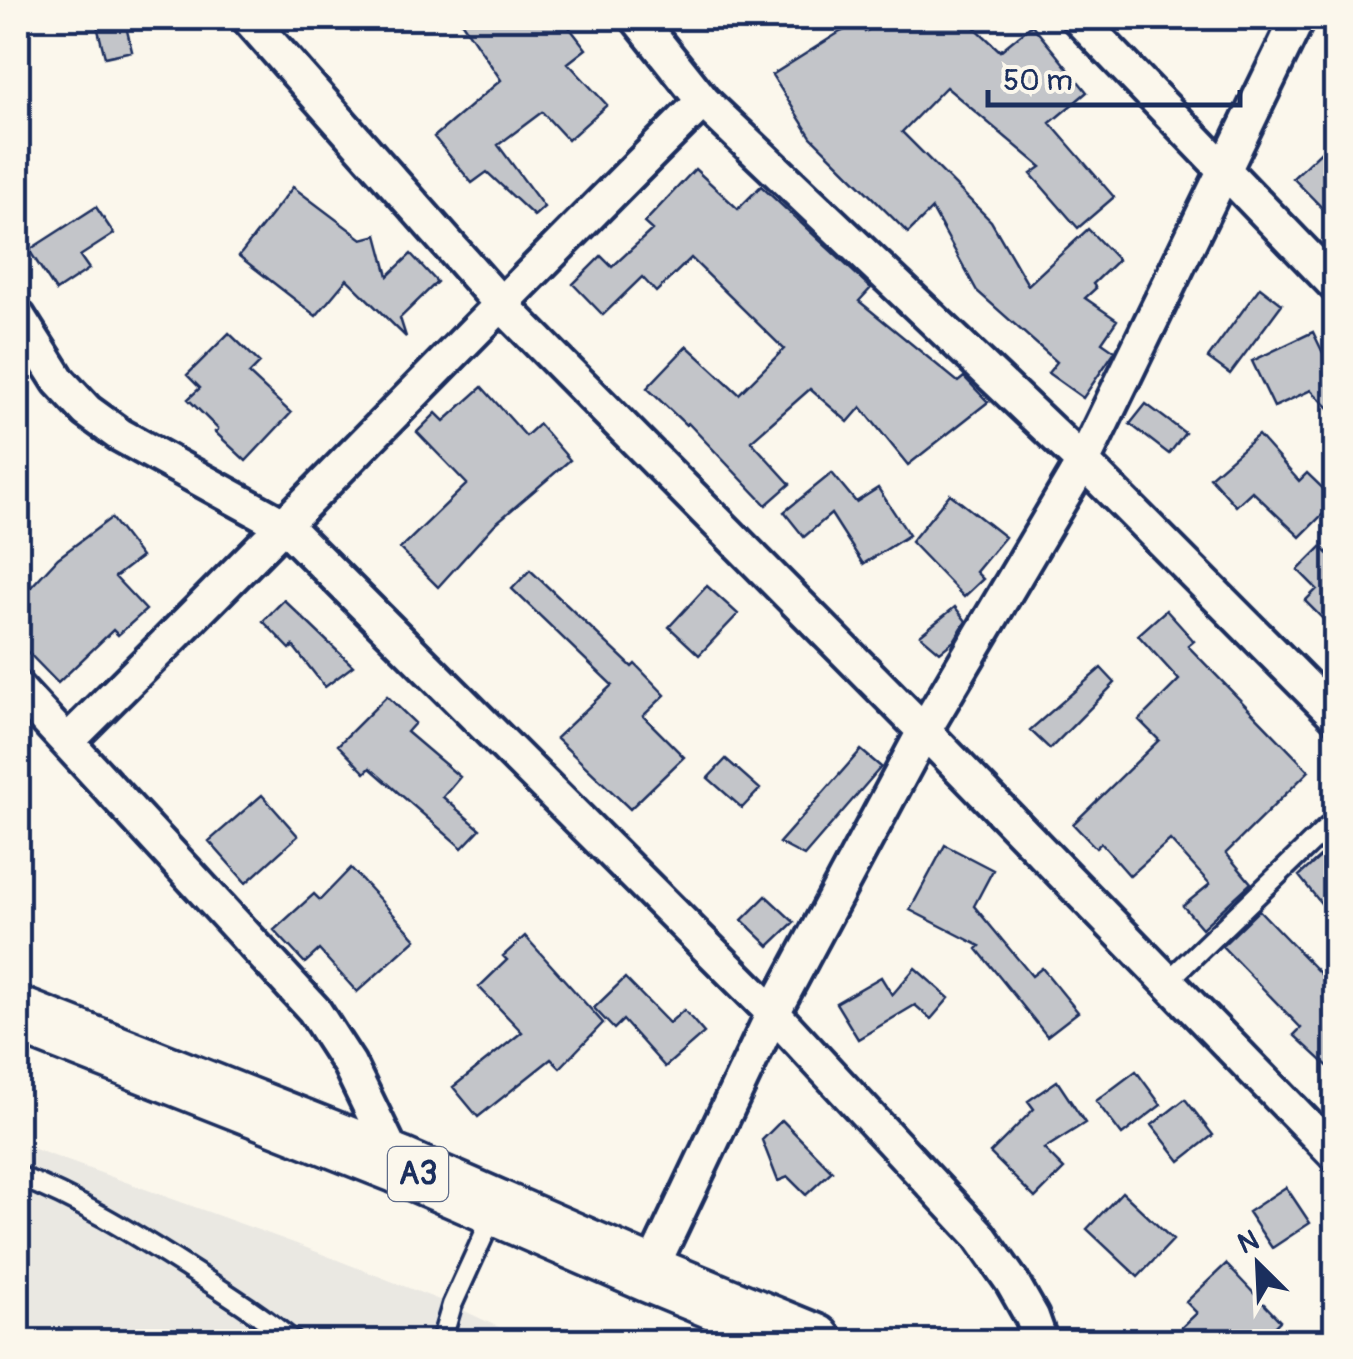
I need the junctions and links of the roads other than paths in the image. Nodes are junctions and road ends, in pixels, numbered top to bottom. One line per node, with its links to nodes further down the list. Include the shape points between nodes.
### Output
1 (248, 18): 8 (street)
2 (637, 18): 5 (street)
3 (1078, 18): 6 (street)
4 (1298, 18): 6 (street)
5 (703, 101): 8 (street); 10 (street)
6 (1223, 172): 7 (street); 10 (street)
7 (1336, 286)
8 (500, 303): 11 (street); 14 (street)
9 (18, 316): 11 (street, via 59,381 87,411)
10 (1083, 462): 13 (street); 14 (street)
11 (285, 526): 15 (street); 18 (street)
12 (18, 688): 15 (street)
13 (1336, 716)
14 (924, 730): 17 (street); 18 (street)
15 (68, 741): 21 (street, via 314,1010 349,1064)
16 (1336, 819): 17 (lane)
17 (1167, 982): 20 (street)
18 (773, 1013): 24 (street); 28 (street, via 979,1235)
19 (20, 1015): 21 (highway, A3)
20 (1336, 1155)
21 (398, 1165): 23 (highway, A3)
22 (18, 1176): 25 (lane, via 104,1215)
23 (496, 1208): 24 (highway, A3); 26 (lane)
24 (648, 1274): 27 (highway, A3)
25 (294, 1342)
26 (441, 1342)
27 (814, 1342)
28 (1041, 1342)

